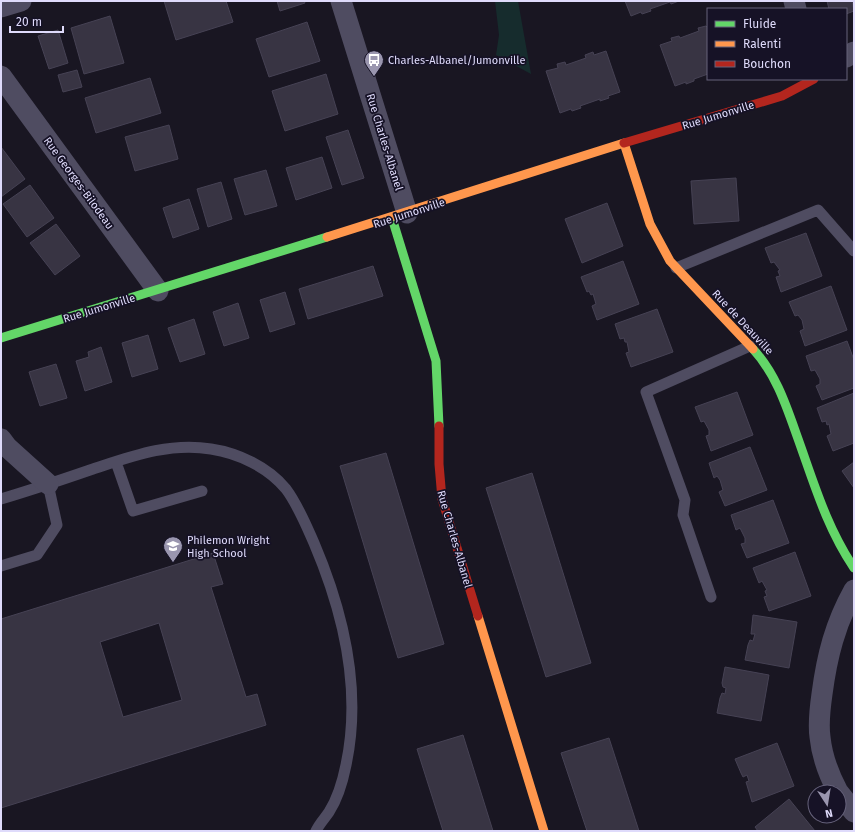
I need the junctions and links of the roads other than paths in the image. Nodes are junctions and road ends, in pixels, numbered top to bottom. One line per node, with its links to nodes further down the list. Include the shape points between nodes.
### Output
1 (21, 1): 3 (street)
2 (341, 1): 7 (street, Rue Charles-Albanel)
3 (1, 7)
4 (1, 76): 10 (street, Rue Georges-Bilodeau)
5 (812, 80): 6 (street, Rue Jumonville, via 782,96)
6 (624, 143): 7 (street, Rue Jumonville); 9 (street, Rue de Deauville, via 650,224)
7 (400, 216): 10 (street, Rue Jumonville); 26 (street, Rue Charles-Albanel, via 436,361 439,382 439,477 442,499)
8 (854, 251): 9 (lane, via 818,210)
9 (676, 268): 12 (street, Rue de Deauville)
10 (158, 291): 11 (street, Rue Jumonville)
11 (1, 338)
12 (750, 346): 19 (street, Rue de Deauville, via 765,362 784,399 828,522 838,544); 21 (lane, via 646,392 685,500 683,515)
13 (1, 439): 15 (street)
14 (116, 462): 15 (lane); 16 (lane, via 133,511); 25 (lane, via 169,447 213,449 249,460 285,488 296,506 318,553 336,601 346,646 351,686 352,710 347,764 330,810)
15 (48, 484): 17 (lane); 18 (lane, via 57,525 37,555)
16 (202, 491)
17 (1, 499)
18 (1, 566)
19 (854, 568)
20 (854, 590): 22 (street, via 830,646 820,711 819,736 824,760)
21 (711, 597)
22 (835, 784)
23 (847, 803): 24 (street)
24 (854, 812)
25 (316, 831)
26 (544, 831)

